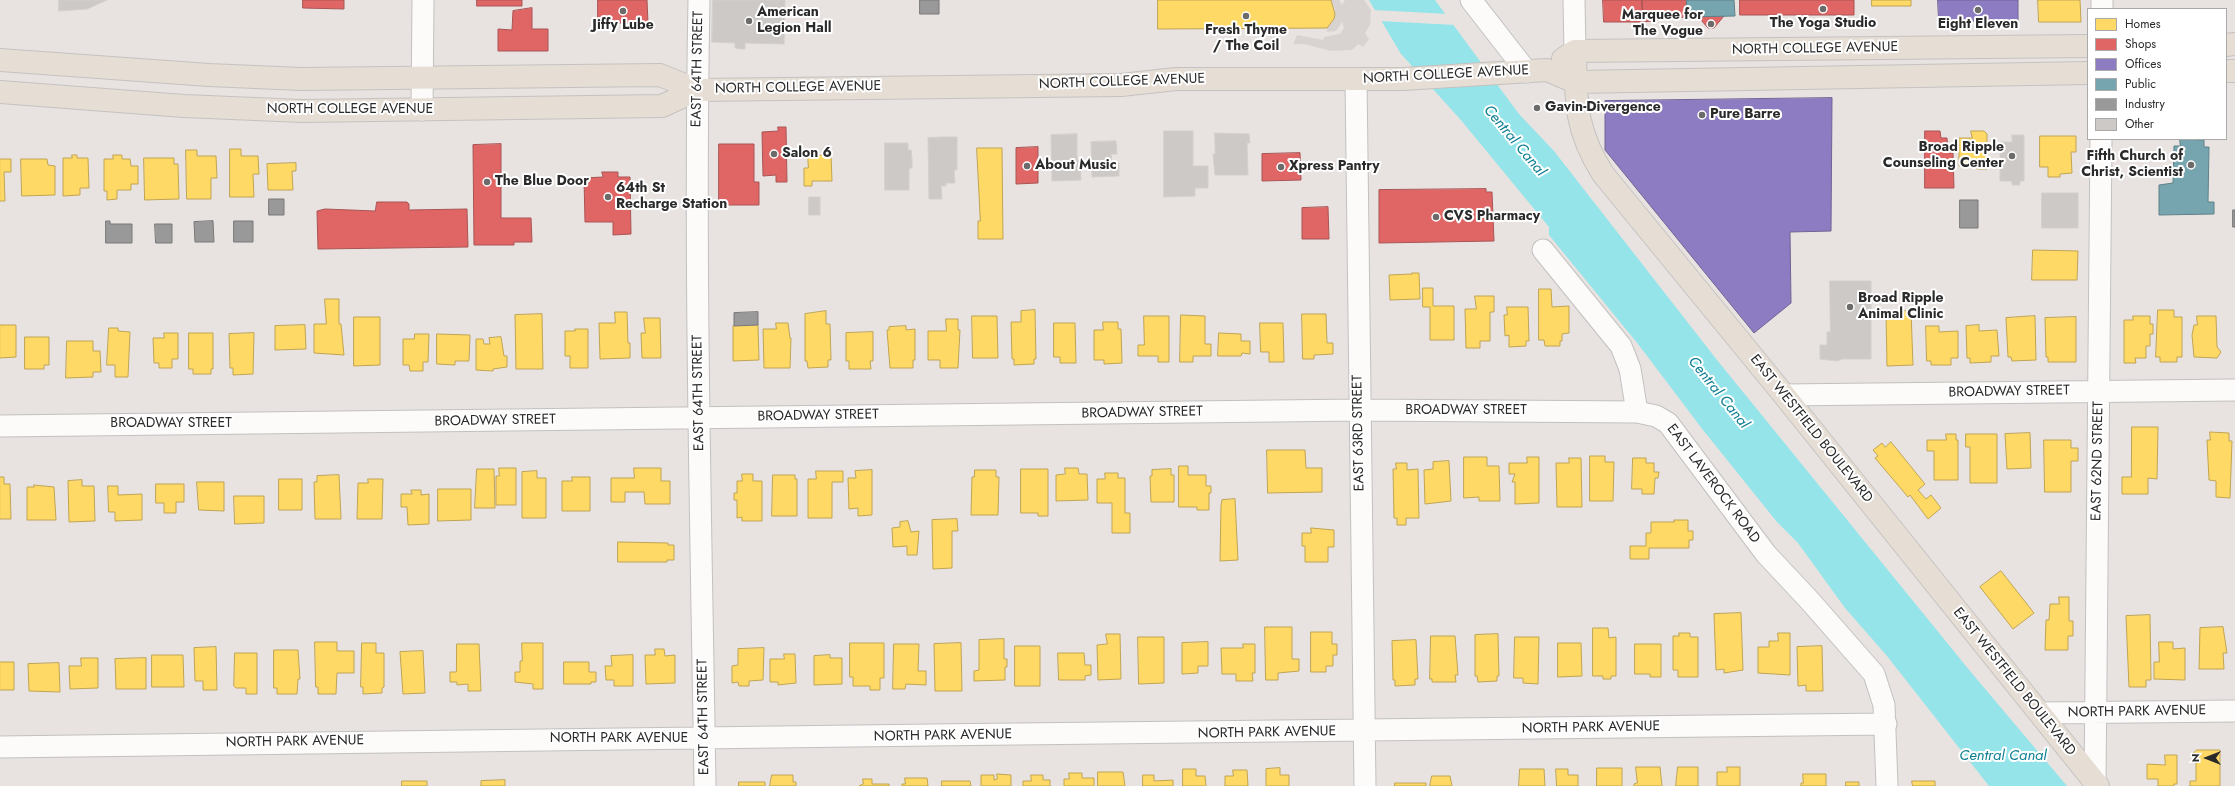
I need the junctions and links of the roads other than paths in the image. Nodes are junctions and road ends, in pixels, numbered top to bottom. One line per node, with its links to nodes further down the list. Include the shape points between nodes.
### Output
1 (423, 0): 10 (street)
2 (699, 0): 13 (street, EAST 64TH STREET)
3 (1471, 0): 8 (street)
4 (1574, 0): 6 (street)
5 (2087, 46): 6 (main road, NORTH COLLEGE AVENUE)
6 (1575, 51): 8 (main road, NORTH COLLEGE AVENUE); 12 (main road, EAST WESTFIELD BOULEVARD)
7 (0, 60): 10 (main road, NORTH COLLEGE AVENUE, via 209,75 301,78)
8 (1528, 71): 11 (main road, NORTH COLLEGE AVENUE, via 1403,79); 12 (main road, NORTH COLLEGE AVENUE)
9 (2087, 72): 12 (main road, NORTH COLLEGE AVENUE)
10 (422, 77): 13 (main road, NORTH COLLEGE AVENUE, via 660,75); 15 (street)
11 (1356, 79): 13 (main road, NORTH COLLEGE AVENUE, via 1176,79 1120,85); 21 (street, EAST 63RD STREET)
12 (1576, 82): 20 (main road, EAST WESTFIELD BOULEVARD, via 1576,104 1583,134 1603,174)
13 (696, 90): 15 (main road, NORTH COLLEGE AVENUE, via 662,106); 23 (street, EAST 64TH STREET)
14 (0, 92): 15 (main road, NORTH COLLEGE AVENUE, via 264,110)
15 (422, 110)
16 (2101, 140): 19 (street, EAST 62ND STREET)
17 (1543, 250): 22 (street, via 1621,346 1630,369)
18 (2235, 390): 19 (street, BROADWAY STREET)
19 (2099, 391): 20 (street, BROADWAY STREET); 27 (street, EAST 62ND STREET)
20 (1784, 395): 26 (main road, EAST WESTFIELD BOULEVARD)
21 (1359, 410): 22 (street, BROADWAY STREET); 23 (street, BROADWAY STREET); 29 (street, EAST 63RD STREET)
22 (1637, 412): 28 (street, EAST LAVEROCK ROAD, via 1656,416 1668,423 1766,554 1874,674 1881,691)
23 (699, 417): 24 (street, BROADWAY STREET); 30 (street, EAST 64TH STREET)
24 (0, 426)
25 (2235, 711): 27 (street, NORTH PARK AVENUE)
26 (2039, 713): 27 (street, NORTH PARK AVENUE); 32 (main road, EAST WESTFIELD BOULEVARD)
27 (2096, 713): 32 (street, EAST 62ND STREET)
28 (1886, 724): 29 (street, NORTH PARK AVENUE); 35 (street, EAST LAVEROCK ROAD)
29 (1364, 732): 30 (street, NORTH PARK AVENUE); 34 (street, EAST 63RD STREET)
30 (704, 738): 31 (street, NORTH PARK AVENUE); 33 (street, EAST 64TH STREET)
31 (0, 747)
32 (2096, 784)
33 (705, 786)
34 (1365, 786)
35 (1887, 786)

